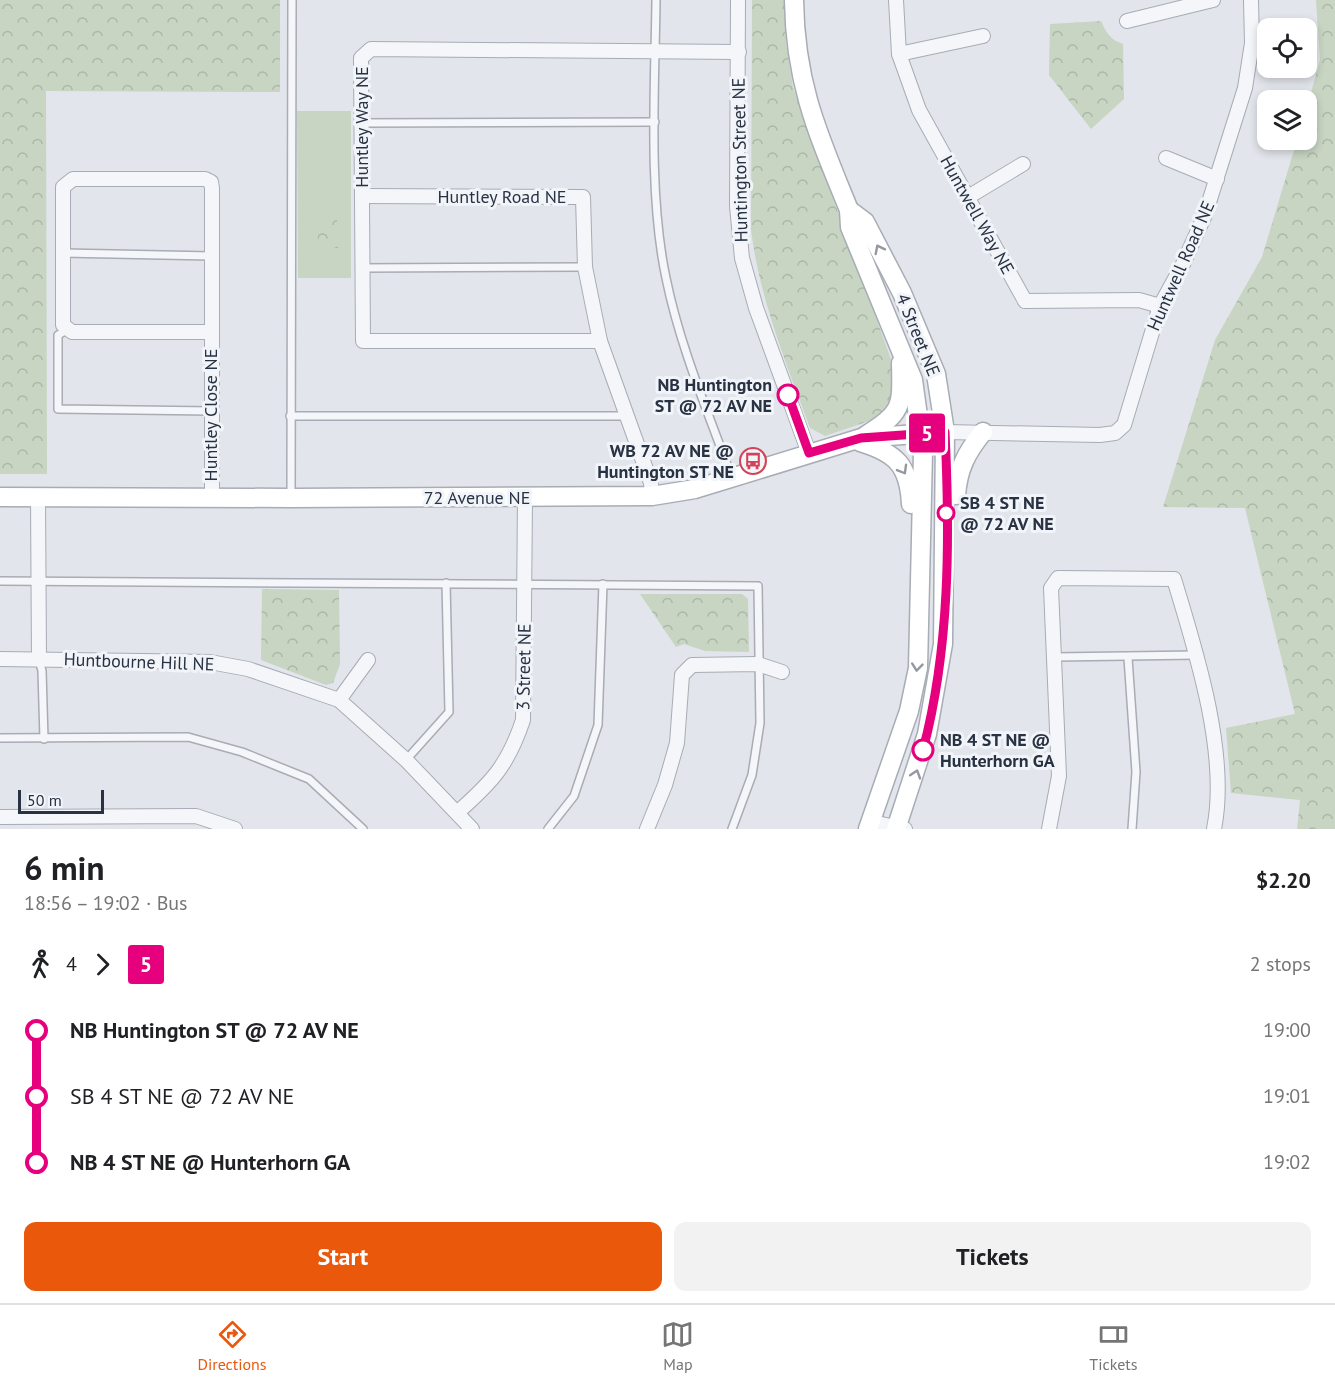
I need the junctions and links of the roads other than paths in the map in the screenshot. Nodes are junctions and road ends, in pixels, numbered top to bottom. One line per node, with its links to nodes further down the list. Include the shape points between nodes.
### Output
1 (292, 0): 31 (lane)
2 (657, 0): 10 (lane)
3 (738, 0): 11 (street, Huntington Street NE)
4 (794, 0): 20 (main road, 4 Street NE, via 798,67 808,109)
5 (896, 0): 12 (street, Huntwell Way NE)
6 (1213, 0): 8 (street)
7 (1251, 0): 17 (street, Huntwell Road NE, via 1252,43 1245,88)
8 (1127, 21)
9 (983, 36): 12 (street)
10 (656, 51): 11 (street, Huntley Way NE); 13 (lane); 14 (street, Huntley Way NE, via 371,49 362,58)
11 (739, 52): 37 (street, Huntington Street NE, via 737,207 742,258 756,308)
12 (899, 54): 19 (street, Huntwell Way NE, via 919,110)
13 (656, 122): 14 (lane); 38 (lane, via 658,220 665,278 687,358)
14 (363, 123): 18 (street, Huntley Way NE)
15 (1166, 158): 17 (street)
16 (1023, 164): 19 (street)
17 (1217, 179): 25 (street, Huntwell Road NE, via 1184,264)
18 (363, 196): 23 (street, Huntley Road NE, via 583,197); 24 (street, Huntley Way NE)
19 (968, 197): 25 (street, Huntwell Way NE, via 1025,301 1139,300)
20 (849, 210): 29 (main road, 4 Street NE, via 850,227); 33 (main road, 4 Street NE, one-way to 20, via 936,374 902,293 865,222)
21 (63, 253): 22 (lane); 22 (street, Huntley Close NE, via 63,187 67,181 205,179 213,188); 26 (street, Huntley Close NE, via 63,325)
22 (212, 256): 27 (street, Huntley Close NE)
23 (585, 267): 24 (lane); 28 (street, Huntley Road NE)
24 (362, 268): 28 (street, Huntley Way NE, via 363,341)
25 (1160, 306): 34 (street, Huntwell Road NE, via 1124,424 1114,433)
26 (67, 330): 27 (street, Huntley Close NE); 30 (lane, via 58,335 57,409)
27 (211, 332): 30 (street, Huntley Close NE)
28 (600, 341): 32 (street, Huntley Road NE)
29 (901, 351): 35 (main road, 4 Street NE, via 913,380); 36 (main road, via 896,412 890,420)
30 (212, 411): 42 (street, Huntley Close NE)
31 (290, 416): 32 (lane); 43 (lane)
32 (627, 416): 40 (street, Huntley Road NE)
33 (945, 432): 34 (street, Huntwell Road NE); 35 (main road, 72 Avenue NE); 51 (main road, 4 Street NE)
34 (984, 432): 51 (main road, via 966,455 957,475)
35 (922, 433): 36 (main road, 72 Avenue NE); 50 (main road, 4 Street NE); 54 (main road, via 936,462 934,622)
36 (858, 439): 37 (main road, 72 Avenue NE); 50 (main road, one-way to 50, via 890,453 910,481 911,574)
37 (809, 453): 38 (main road, 72 Avenue NE)
38 (732, 479): 40 (main road, 72 Avenue NE)
39 (0, 496): 41 (main road, 72 Avenue NE)
40 (652, 496): 44 (main road, 72 Avenue NE)
41 (38, 497): 42 (main road, 72 Avenue NE); 46 (street)
42 (212, 498): 43 (main road, 72 Avenue NE)
43 (291, 498): 44 (main road, 72 Avenue NE)
44 (525, 498): 48 (street, 3 Street NE)
45 (0, 580): 46 (lane)
46 (38, 580): 47 (lane); 57 (street)
47 (446, 583): 48 (lane); 64 (lane, via 449,712)
48 (526, 583): 49 (lane); 65 (street, 3 Street NE, via 523,720 513,751 491,783)
49 (603, 584): 59 (lane, via 758,586); 71 (lane, via 598,725 574,796)
50 (920, 609): 67 (main road, 4 Street NE, one-way to 67, via 918,668)
51 (946, 616): 54 (main road, 4 Street NE)
52 (1197, 656): 53 (street, via 1174,579 1058,578 1051,588); 55 (lane); 76 (street, via 1217,774)
53 (1055, 657): 55 (lane); 74 (street, via 1059,776)
54 (940, 658): 67 (main road, 4 Street NE, one-way to 54, via 927,734)
55 (1128, 658): 75 (lane, via 1136,772)
56 (0, 659): 57 (street, Huntbourne Hill NE)
57 (39, 659): 61 (street, Huntbourne Hill NE, via 210,662 248,669); 63 (lane)
58 (368, 660): 61 (street)
59 (758, 664): 60 (street); 72 (street, via 692,665 682,675 677,743); 73 (lane, via 760,723 752,775)
60 (782, 672)
61 (339, 700): 64 (street, Huntbourne Hill NE)
62 (0, 738): 63 (lane)
63 (44, 739): 69 (lane, via 188,737 242,752 309,779)
64 (406, 760): 65 (street, Huntbourne Hill NE)
65 (458, 812): 70 (street, Huntbourne Hill NE)
66 (0, 817): 68 (street, via 196,816)
67 (887, 827)
68 (235, 829)
69 (363, 829)
70 (472, 829)
71 (549, 829)
72 (646, 829)
73 (732, 829)
74 (1048, 829)
75 (1132, 829)
76 (1214, 829)

